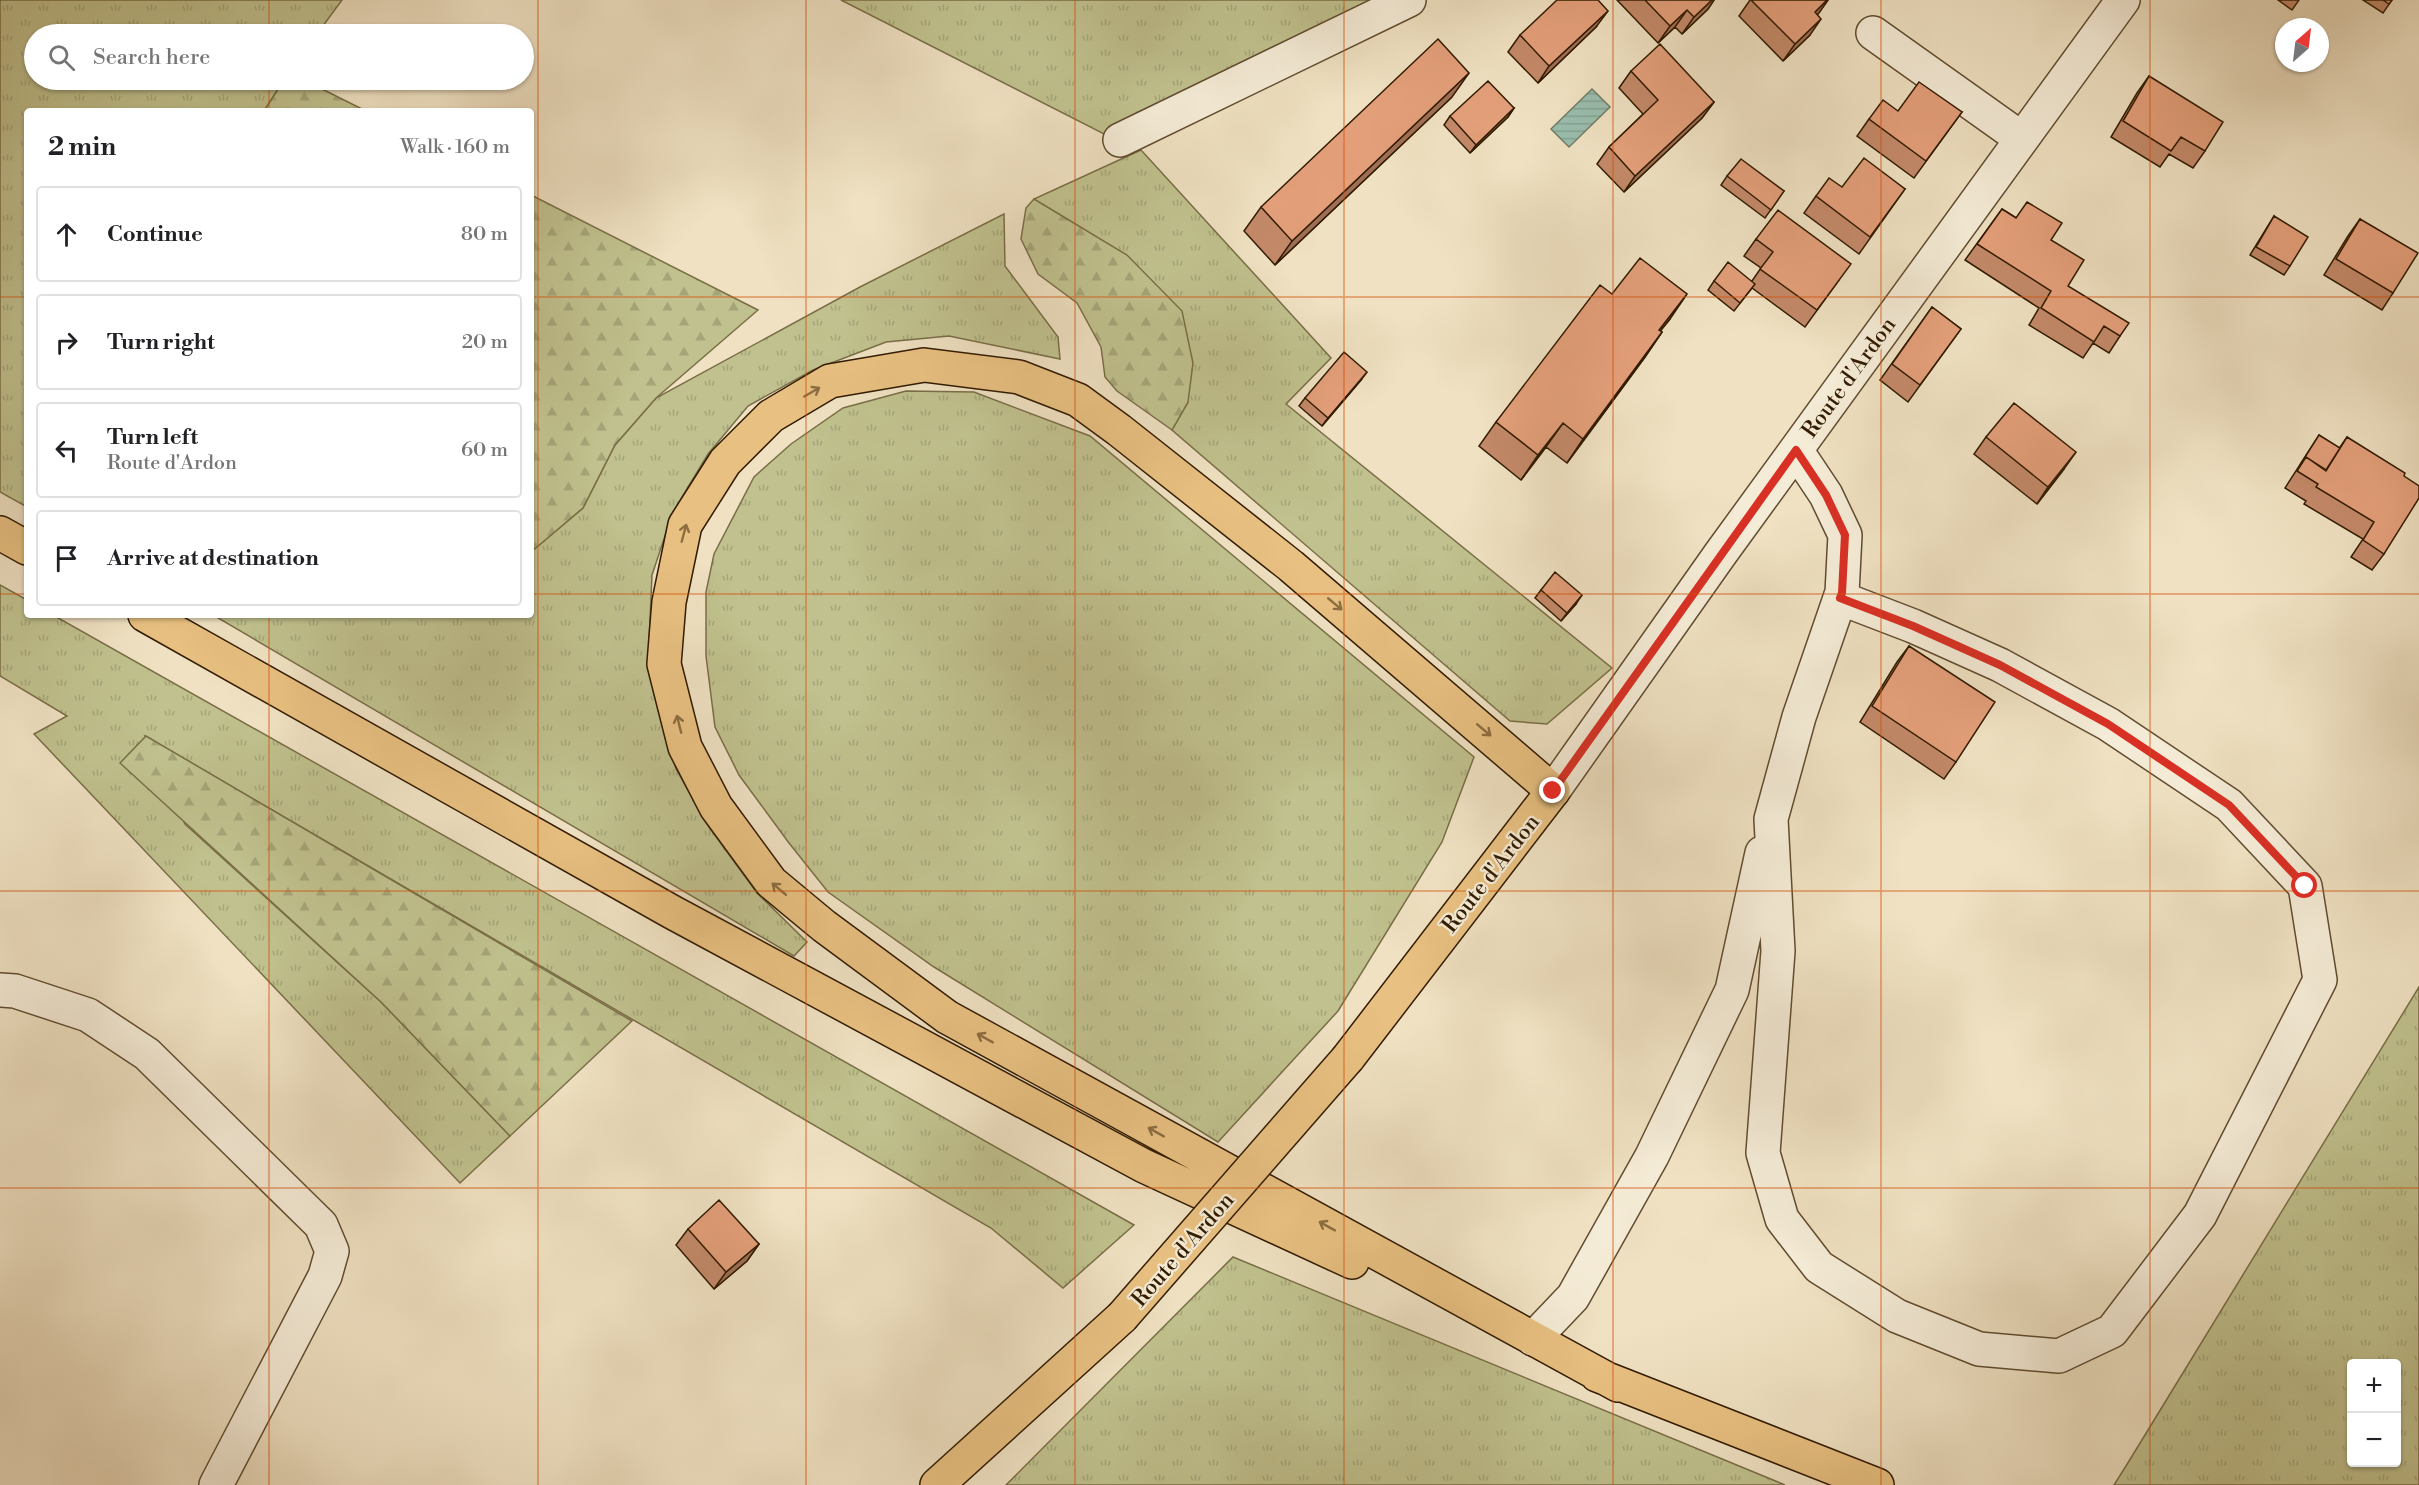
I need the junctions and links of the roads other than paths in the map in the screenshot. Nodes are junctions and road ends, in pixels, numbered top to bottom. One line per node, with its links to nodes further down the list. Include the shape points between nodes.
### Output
1 (1409, 0): 5 (street)
2 (2123, 0): 4 (street, Route d'Ardon)
3 (1873, 33): 4 (street)
4 (2022, 139): 6 (street, Route d'Ardon)
5 (1120, 140)
6 (1796, 450): 9 (street, via 1826,495 1845,535); 11 (street, Route d'Ardon)
7 (0, 533): 8 (main road)
8 (24, 546)
9 (1840, 598): 12 (street, via 1799,717); 12 (street, via 2000,665 2108,724 2229,805 2305,886 2320,980 2200,1215 2112,1331 2059,1356 1979,1349 1897,1316 1819,1267 1782,1220 1764,1153 1778,951)
10 (151, 618): 15 (main road, via 672,912 1144,1166)
11 (1553, 791): 14 (main road, one-way to 11, via 947,1017 771,882 716,807 685,747 664,664 669,602 685,525 725,462 771,416 830,381 924,365 1019,377 1078,400 1119,430 1290,566); 17 (main road, Route d'Ardon, bridge, via 1348,1058 1122,1317)
12 (1771, 819): 14 (street, via 1732,990 1652,1156 1573,1297)
13 (0, 990): 16 (street, via 15,991 88,1015 147,1054 321,1225 333,1251 325,1276)
14 (1533, 1339): 15 (main road)
15 (1618, 1385): 18 (main road)
16 (216, 1485)
17 (937, 1485)
18 (1877, 1485)

